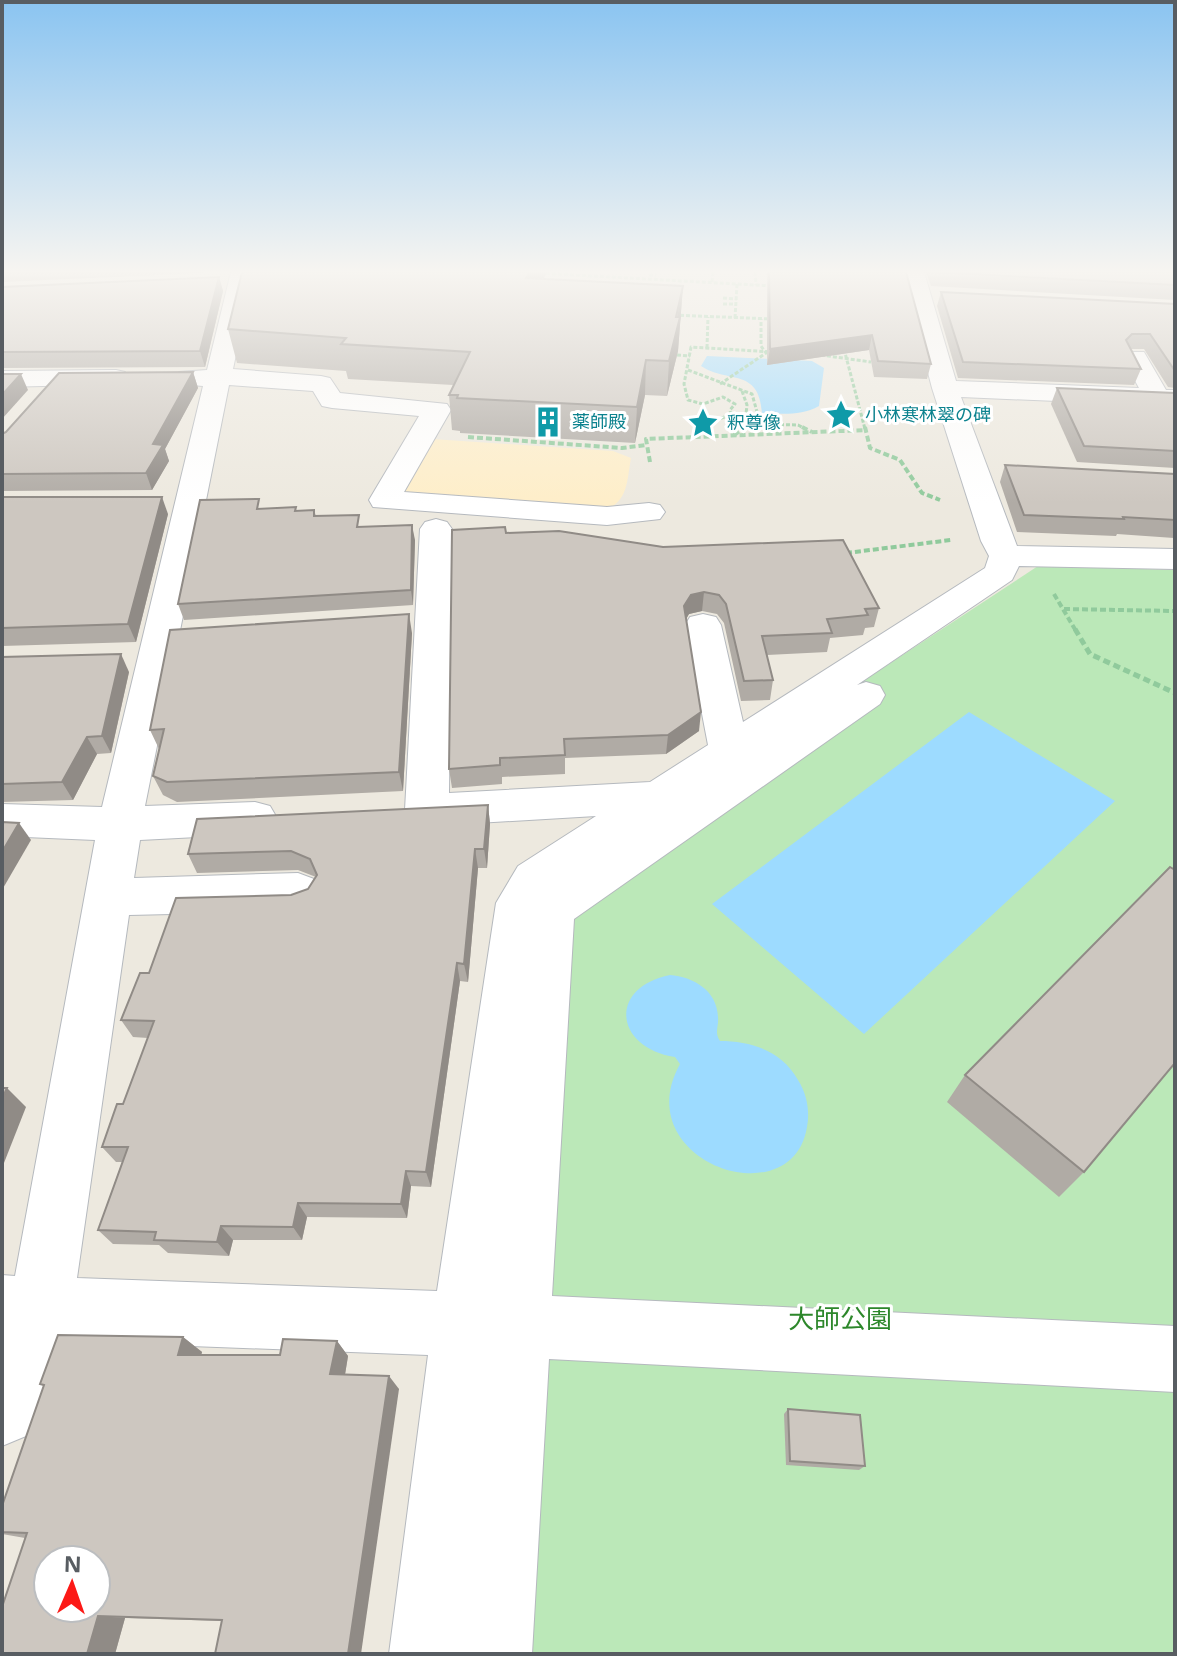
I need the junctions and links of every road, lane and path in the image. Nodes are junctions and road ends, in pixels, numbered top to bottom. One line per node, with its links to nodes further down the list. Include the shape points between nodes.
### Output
1 (220, 349): 16 (street)
2 (691, 349): 11 (path)
3 (719, 349): 8 (path)
4 (762, 349): 8 (path)
5 (784, 349): 8 (path)
6 (844, 349): 13 (path)
7 (937, 349): 20 (street)
8 (764, 354): 19 (path)
9 (677, 355): 11 (path)
10 (817, 355): 13 (path)
11 (690, 356): 15 (path)
12 (1135, 357): 22 (street)
13 (849, 361): 14 (path); 29 (path)
14 (871, 362)
15 (688, 370): 19 (path); 24 (path, via 688,400 700,405 731,399)
16 (216, 378): 18 (street); 31 (street, via 321,384 332,400 437,410); 49 (street, via 172,502 156,646)
17 (2, 379): 18 (street)
18 (56, 379): 23 (street)
19 (719, 384): 21 (path)
20 (945, 388): 22 (street); 35 (street)
21 (742, 391): 25 (path, via 752,394); 25 (path, via 746,414)
22 (1166, 398)
23 (29, 410)
24 (731, 415): 26 (path); 28 (path)
25 (758, 415): 27 (path)
26 (715, 420)
27 (754, 424): 28 (path); 30 (path, via 798,425)
28 (749, 428): 32 (path)
29 (866, 430): 30 (path); 37 (path, via 870,448 900,460 922,493)
30 (812, 433): 32 (path)
31 (423, 434): 33 (path, via 622,448); 38 (street, via 384,500 607,516)
32 (730, 437): 33 (path, via 646,439)
33 (646, 445): 34 (path)
34 (650, 462)
35 (972, 468): 36 (street); 37 (street)
36 (1003, 470)
37 (969, 505): 41 (street)
38 (649, 512)
39 (436, 529): 46 (street, via 417,619 411,810)
40 (1175, 559): 41 (street)
41 (1038, 581): 42 (path); 44 (path, via 1090,654); 45 (street, via 1000,573); 53 (street, via 1039,577 551,910)
42 (1175, 611)
43 (703, 625): 45 (street)
44 (1175, 693)
45 (729, 748): 46 (street)
46 (656, 797): 53 (street, via 534,879 520,903)
47 (299, 816): 49 (street)
48 (2, 820): 49 (street)
49 (120, 824): 51 (street)
50 (298, 892): 51 (street)
51 (108, 897): 52 (street)
52 (22, 1308): 53 (street); 55 (street)
53 (492, 1325): 54 (street); 56 (street); 57 (street)
54 (1175, 1359)
55 (2, 1412)
56 (428, 1654)
57 (493, 1654)

